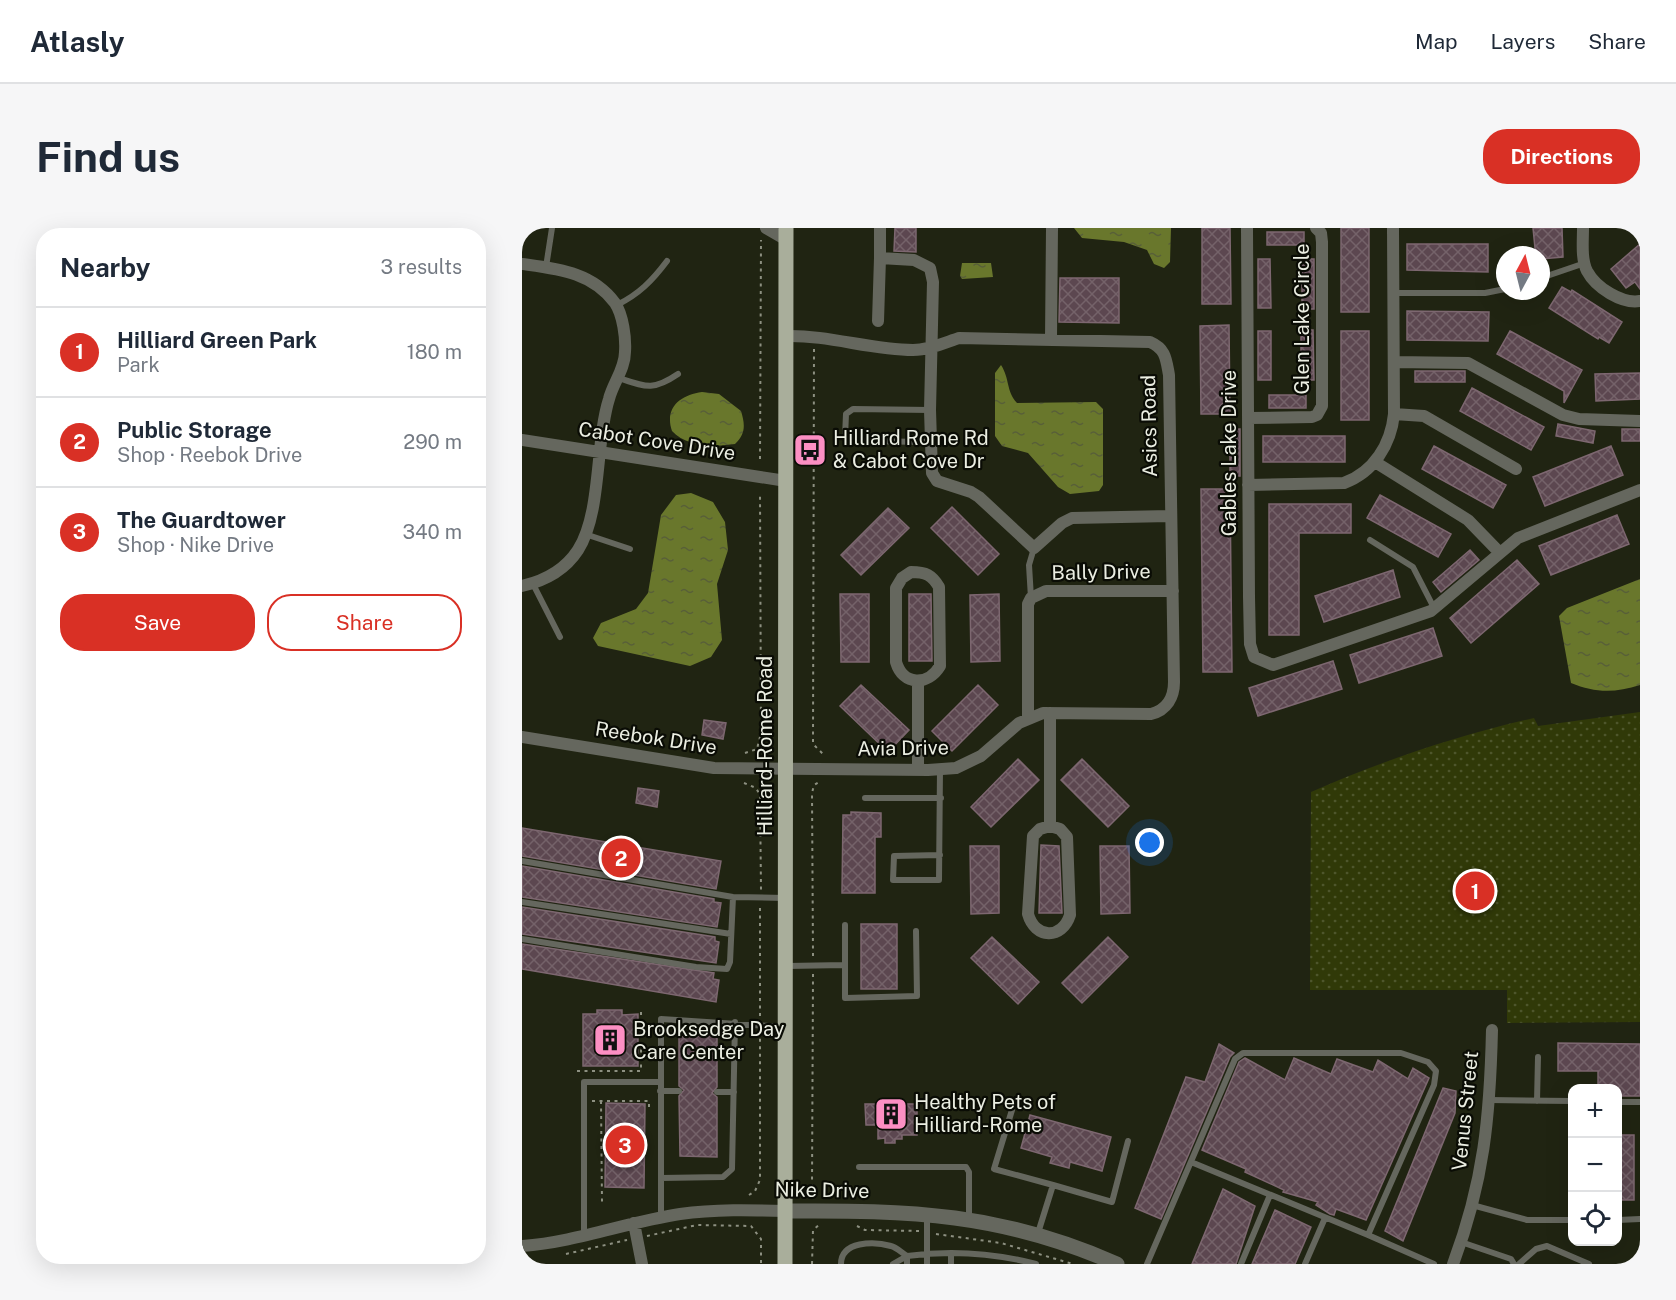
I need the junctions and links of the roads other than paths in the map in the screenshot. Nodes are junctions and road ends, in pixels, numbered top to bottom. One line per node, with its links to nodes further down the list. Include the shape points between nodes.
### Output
1 (552, 228): 14 (lane)
2 (880, 228): 10 (street)
3 (1052, 228): 22 (street)
4 (1247, 228): 29 (street, Gables Lake Drive)
5 (1316, 228): 29 (street, Glen Lake Circle, via 1323,242 1322,406 1312,417)
6 (1393, 228): 17 (street)
7 (1583, 228): 12 (street)
8 (785, 233): 9 (street); 21 (main road, Hilliard-Rome Road)
9 (764, 234)
10 (880, 258): 20 (street); 23 (street, via 914,260 930,268)
11 (667, 261): 19 (lane, via 653,281)
12 (1585, 263): 15 (lane); 18 (street, via 1593,279 1617,297)
13 (522, 264): 14 (street)
14 (546, 267): 19 (street, via 581,276 601,288)
15 (1550, 275)
16 (1496, 291): 17 (lane)
17 (1394, 293): 24 (street)
18 (1640, 302)
19 (616, 305): 26 (street, via 626,353)
20 (878, 321)
21 (786, 336): 23 (street, Asics Road, via 814,336 912,350); 36 (main road, Hilliard-Rome Road)
22 (1051, 339): 23 (street, Asics Road, via 959,338); 39 (street, Asics Road, via 1150,342 1161,346 1168,375)
23 (932, 347): 27 (street)
24 (1394, 362): 28 (street); 30 (street, via 1468,363 1563,415)
25 (678, 374): 26 (lane, via 662,385 646,387)
26 (618, 378): 33 (street, via 609,396)
27 (930, 410): 32 (street); 32 (lane, via 853,408 846,414 845,437 850,441)
28 (1394, 414): 34 (street, via 1387,444); 35 (street, via 1424,416)
29 (1249, 418): 37 (street, Gables Lake Drive)
30 (1640, 421)
31 (522, 440): 33 (street, Cabot Cove Drive)
32 (931, 442): 43 (street, via 932,473 937,481 971,492)
33 (600, 452): 36 (street, Cabot Cove Drive); 40 (street)
34 (1375, 462): 37 (street, via 1344,483); 44 (street, via 1468,520)
35 (1516, 469)
36 (786, 481): 54 (main road, Hilliard-Rome Road)
37 (1248, 485): 48 (street, Gables Lake Drive, via 1250,644 1254,657 1273,664)
38 (1640, 490): 44 (street, via 1518,538)
39 (1170, 516): 43 (street, via 1072,518); 46 (street, Asics Road)
40 (584, 534): 42 (lane); 45 (street, via 565,565 551,576)
41 (1370, 540): 48 (lane, via 1413,567)
42 (630, 549)
43 (1034, 549): 47 (lane, via 1029,565)
44 (1500, 554): 48 (street)
45 (527, 585): 49 (lane)
46 (1173, 591): 47 (street, Bally Drive, via 1046,591); 51 (street, Asics Road, via 1174,692 1162,708 1151,714)
47 (1030, 598): 52 (street)
48 (1435, 609)
49 (560, 637)
50 (918, 681): 50 (street, via 907,679 896,662 896,588 911,572 933,577 939,587 940,666 927,680); 56 (street)
51 (1050, 713): 52 (street, Asics Road); 59 (street)
52 (1028, 718): 55 (street, Avia Drive, via 981,756 956,768)
53 (522, 736): 54 (street, Reebok Drive, via 714,768)
54 (785, 768): 56 (street, Avia Drive); 63 (main road, Hilliard-Rome Road)
55 (940, 769): 56 (street, Avia Drive); 58 (lane)
56 (918, 770)
57 (865, 798): 58 (lane)
58 (941, 798): 60 (lane)
59 (1050, 826): 59 (street, via 1067,837 1070,915 1067,925 1049,935 1039,932 1028,914 1033,836)
60 (940, 855): 60 (lane, via 939,880 894,880 894,856)
61 (522, 861): 62 (lane)
62 (733, 897): 63 (lane); 67 (lane)
63 (786, 898): 70 (main road, Hilliard-Rome Road)
64 (522, 902): 67 (lane)
65 (845, 925): 69 (lane)
66 (916, 931): 69 (lane, via 917,996 845,998)
67 (731, 934): 68 (lane, via 727,969)
68 (522, 939)
69 (845, 965): 70 (lane)
70 (786, 966): 72 (main road, Hilliard-Rome Road)
71 (735, 1022): 72 (lane); 75 (lane, via 661,1019); 79 (lane)
72 (787, 1027): 93 (main road, Hilliard-Rome Road)
73 (1492, 1030): 80 (street, Venus Street)
74 (1538, 1057): 81 (lane)
75 (660, 1083): 76 (lane); 103 (lane, via 584,1083)
76 (660, 1091): 77 (lane); 89 (lane)
77 (679, 1091)
78 (717, 1092): 79 (lane)
79 (734, 1092): 89 (lane, via 734,1162 729,1175)
80 (1489, 1100): 81 (lane); 92 (street, Venus Street, via 1485,1149)
81 (1538, 1101): 82 (lane)
82 (1568, 1101)
83 (1622, 1102): 84 (lane)
84 (1640, 1102)
85 (1012, 1110): 90 (lane, via 994,1169)
86 (1128, 1141): 90 (lane, via 1112,1202)
87 (1191, 1162): 91 (lane); 104 (lane, via 1235,1059 1243,1053 1401,1053 1428,1062 1436,1071 1434,1084); 120 (lane)
88 (859, 1167): 96 (lane, via 966,1167)
89 (660, 1178): 95 (lane)
90 (1053, 1185): 102 (lane)
91 (1270, 1195): 97 (lane); 121 (lane)
92 (1472, 1205): 99 (lane, via 1527,1220); 105 (street, Venus Street)
93 (786, 1211): 94 (street, Nike Drive); 95 (street, Nike Drive, via 742,1210); 112 (main road, Hilliard-Rome Road)
94 (927, 1213): 96 (street, Nike Drive); 107 (lane)
95 (661, 1218): 101 (street, Nike Drive)
96 (969, 1218): 102 (street, Nike Drive)
97 (1325, 1218): 104 (lane); 122 (lane)
98 (1640, 1219): 100 (lane)
99 (1568, 1220)
100 (1622, 1220)
101 (634, 1223): 103 (street, Nike Drive); 111 (street)
102 (1037, 1234): 119 (street, Nike Drive)
103 (584, 1235): 106 (street, Nike Drive)
104 (1368, 1235): 123 (lane)
105 (1461, 1242): 124 (street, Venus Street); 125 (lane, via 1510,1259)
106 (522, 1246)
107 (927, 1253): 108 (lane); 109 (lane); 116 (lane)
108 (951, 1254): 110 (lane, via 995,1254); 117 (lane)
109 (907, 1256): 113 (lane, via 892,1246 852,1246 842,1253); 114 (lane); 115 (lane)
110 (1023, 1262): 118 (lane)
111 (642, 1264)
112 (785, 1264)
113 (841, 1264)
114 (895, 1264)
115 (907, 1264)
116 (927, 1264)
117 (951, 1264)
118 (1036, 1264)
119 (1116, 1264)
120 (1147, 1264)
121 (1241, 1264)
122 (1305, 1264)
123 (1434, 1264)
124 (1453, 1264)
125 (1514, 1264)
126 (1520, 1264): 127 (lane, via 1536,1249 1547,1246)
127 (1589, 1264)

